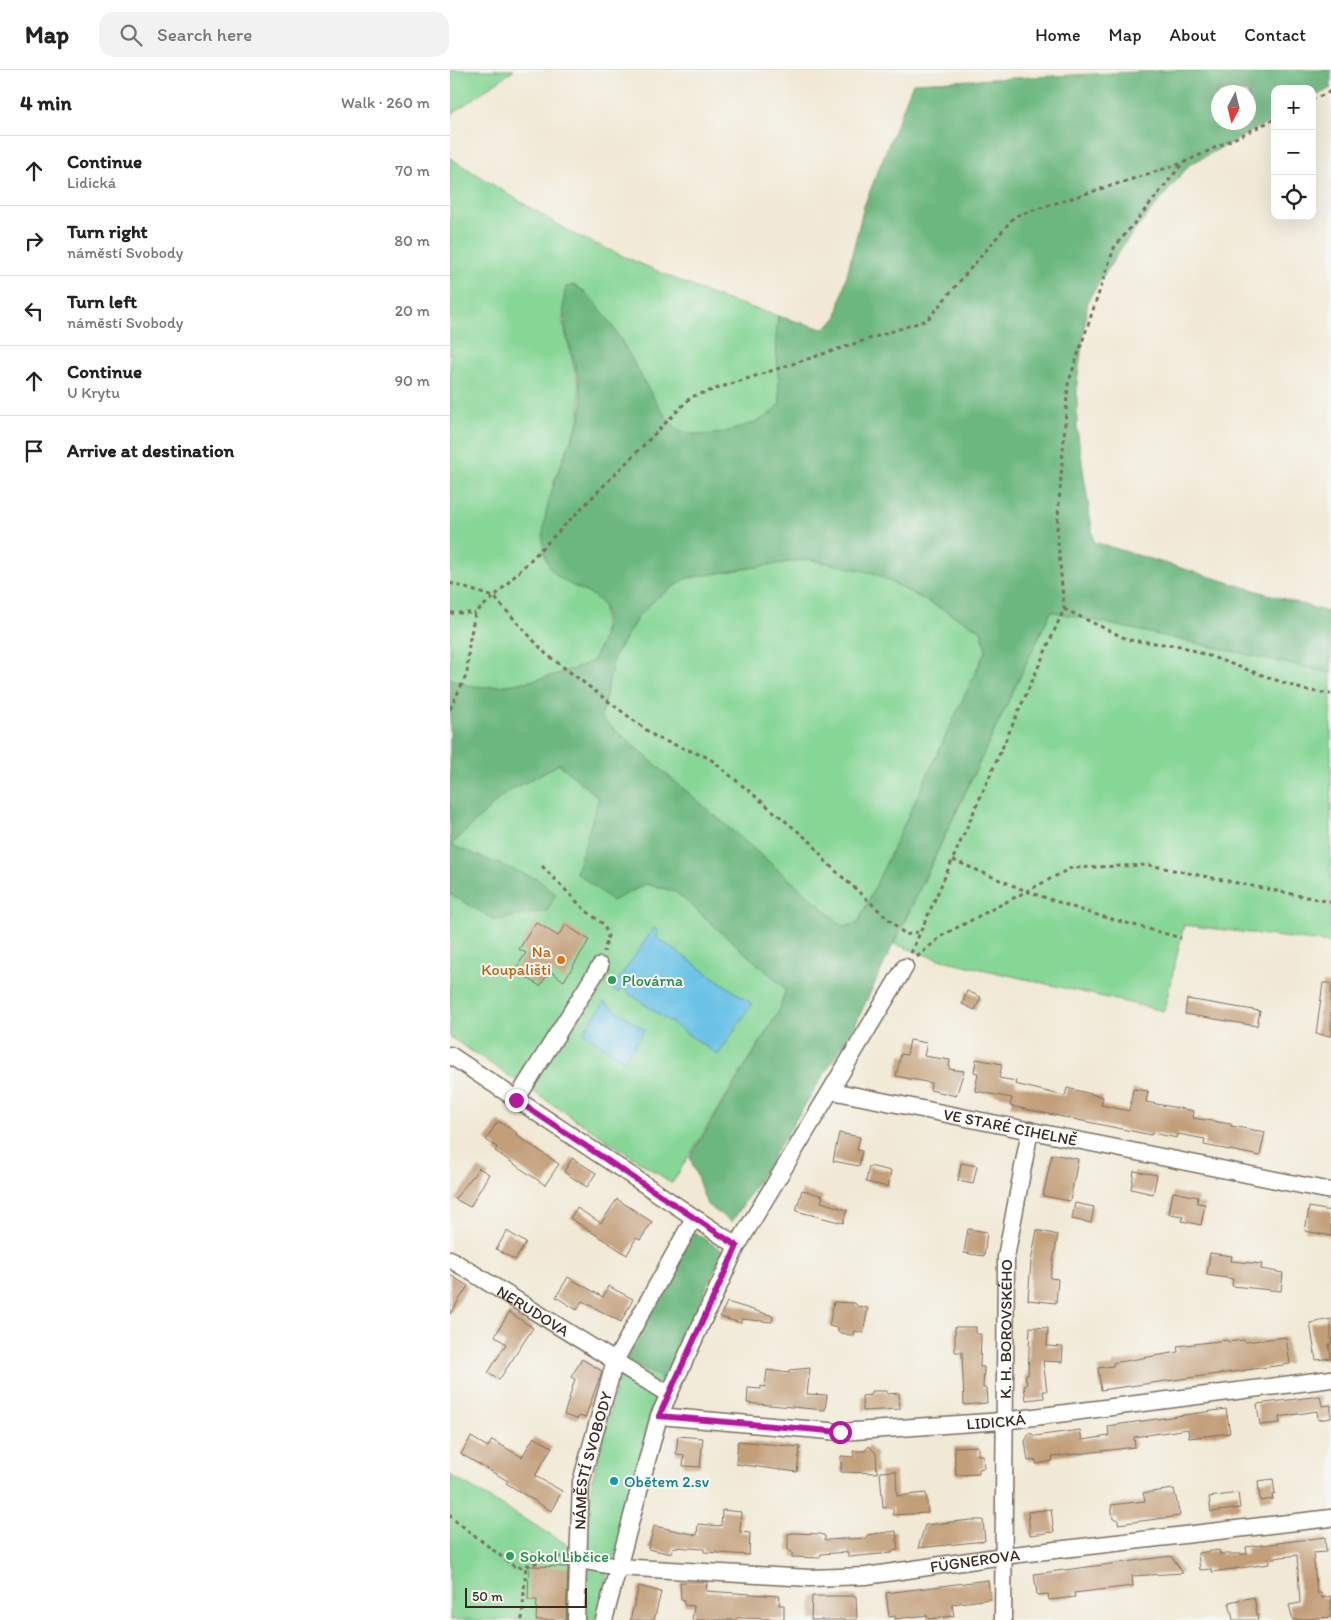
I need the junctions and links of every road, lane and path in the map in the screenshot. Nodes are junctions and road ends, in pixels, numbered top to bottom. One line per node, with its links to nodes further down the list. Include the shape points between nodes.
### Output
1 (1331, 91): 2 (path)
2 (1316, 98)
3 (1271, 121): 4 (path)
4 (1183, 163): 6 (path, via 1015,216 927,320 691,397); 7 (path, via 1114,248 1068,384 1057,530)
5 (450, 583): 6 (path)
6 (494, 597): 9 (path); 16 (path, via 546,654 656,738 709,758 812,844 826,863 906,935)
7 (1064, 609): 10 (path, via 1129,640 1181,646 1304,690); 12 (path)
8 (450, 613): 9 (path)
9 (475, 613): 11 (path, via 468,644 467,674)
10 (1331, 694)
11 (450, 709)
12 (952, 860): 14 (path); 16 (path)
13 (542, 866): 18 (path, via 604,925 608,936)
14 (1026, 891): 15 (path, via 1071,868 1149,865); 17 (path); 19 (path, via 943,935)
15 (1331, 902)
16 (921, 931): 19 (path)
17 (1181, 938)
18 (600, 966): 22 (street)
19 (905, 967): 21 (street)
20 (450, 1055): 22 (street)
21 (832, 1091): 23 (street, VE STARÉ CIHELNĚ); 26 (street)
22 (516, 1100): 25 (street)
23 (1030, 1130): 24 (street, VE STARÉ CIHELNĚ); 32 (street, K. H. BOROVSKÉHO, via 1006,1257)
24 (1331, 1191)
25 (694, 1218): 26 (street); 28 (street, NÁMĚSTÍ SVOBODY)
26 (737, 1246): 30 (street)
27 (450, 1259): 28 (street, NERUDOVA)
28 (615, 1361): 30 (street); 36 (street, NÁMĚSTÍ SVOBODY, via 581,1482)
29 (1331, 1379): 32 (street, LIDICKÁ)
30 (668, 1394): 31 (street)
31 (659, 1416): 32 (street, LIDICKÁ, via 840,1432); 38 (street)
32 (1003, 1421): 35 (street, K. H. BOROVSKÉHO)
33 (450, 1514): 37 (path, via 516,1568)
34 (1331, 1518): 35 (street, FÜGNEROVA)
35 (1003, 1556): 38 (street, FÜGNEROVA, via 866,1576 810,1578); 42 (street, K. H. BOROVSKÉHO)
36 (579, 1557): 37 (path); 38 (street); 40 (street, NÁMĚSTÍ SVOBODY)
37 (526, 1565): 39 (path)
38 (618, 1567): 41 (street)
39 (522, 1620)
40 (576, 1620)
41 (604, 1620)
42 (1003, 1620)

